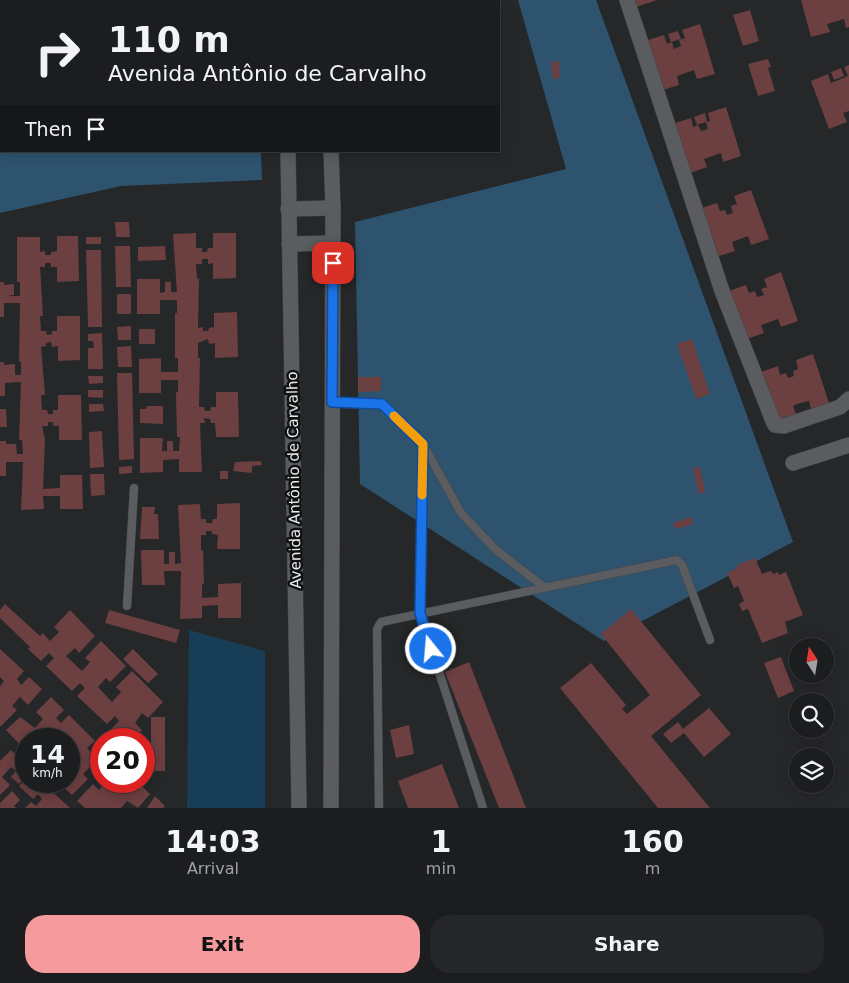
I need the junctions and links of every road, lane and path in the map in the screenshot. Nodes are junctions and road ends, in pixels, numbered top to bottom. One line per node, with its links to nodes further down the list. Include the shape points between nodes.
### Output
1 (627, 0): 8 (main road, via 722,292 773,421 784,426 840,406)
2 (288, 152): 5 (main road, Avenida Antônio de Carvalho)
3 (331, 152): 4 (main road)
4 (333, 208): 5 (main road); 6 (main road)
5 (288, 209): 7 (main road, Avenida Antônio de Carvalho)
6 (333, 243): 7 (main road); 9 (main road)
7 (289, 244): 18 (main road, Avenida Antônio de Carvalho)
8 (849, 399)
9 (332, 402): 10 (lane, via 382,404); 19 (main road)
10 (423, 444): 14 (lane, via 462,513 496,550); 16 (lane)
11 (849, 445): 12 (main road)
12 (793, 463)
13 (134, 488): 15 (lane)
14 (544, 587): 16 (lane); 17 (lane, via 677,560)
15 (127, 606)
16 (420, 613): 20 (lane, via 384,620 377,629); 21 (lane)
17 (710, 640)
18 (299, 808)
19 (330, 808)
20 (379, 808)
21 (483, 808)

